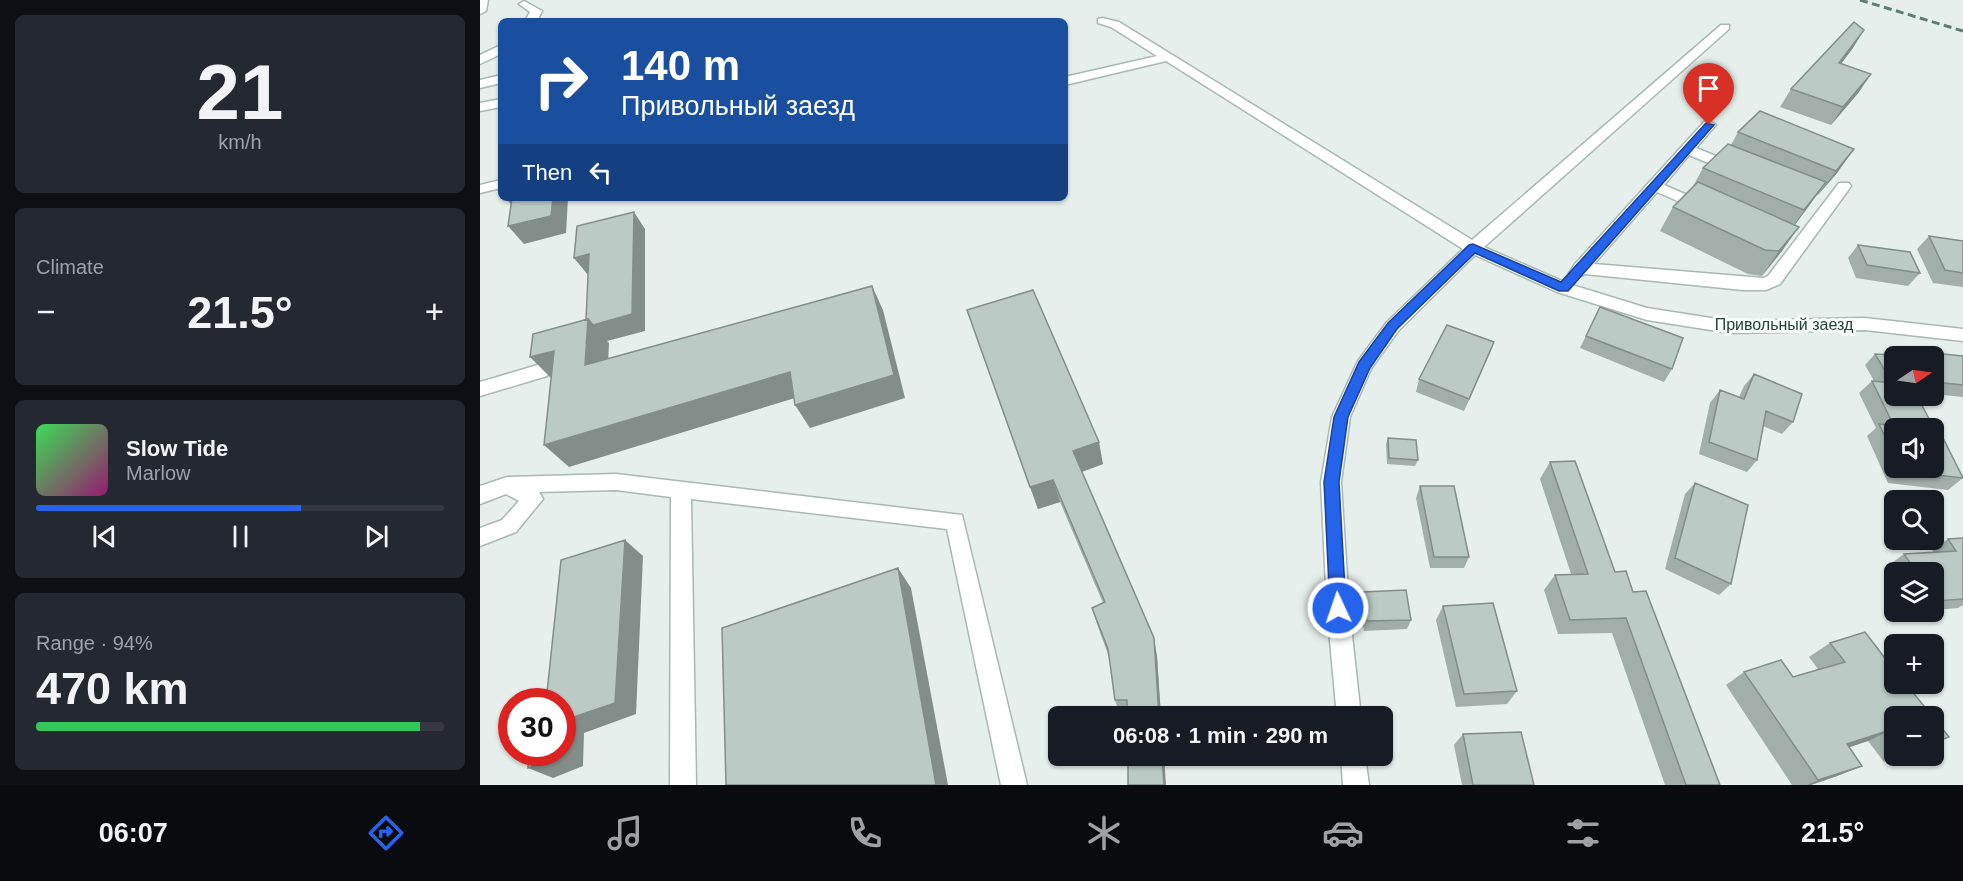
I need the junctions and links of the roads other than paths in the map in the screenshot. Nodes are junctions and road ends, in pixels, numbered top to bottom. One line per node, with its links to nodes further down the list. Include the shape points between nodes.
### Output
1 (483, 0): 3 (street)
2 (524, 4): 4 (street, via 536,10)
3 (480, 11)
4 (532, 18)
5 (1102, 21): 8 (street, Привольный заезд, via 1115,24)
6 (1725, 27): 23 (street)
7 (498, 51): 9 (street)
8 (1167, 57): 10 (street); 23 (street, Привольный заезд)
9 (480, 60)
10 (1068, 80)
11 (498, 81): 12 (street)
12 (480, 84)
13 (498, 104): 14 (street)
14 (480, 107)
15 (1709, 125): 16 (street)
16 (1688, 150): 17 (street); 19 (street)
17 (1742, 172)
18 (498, 185): 21 (street)
19 (1655, 186): 22 (street); 24 (street)
20 (1844, 186): 24 (street, via 1823,205 1792,245 1774,280 1766,284)
21 (480, 189)
22 (1721, 215)
23 (1473, 248): 25 (street, Привольный заезд); 33 (street, via 1393,326 1364,366 1341,417 1331,482)
24 (1581, 268): 25 (street)
25 (1563, 288): 26 (street, Привольный заезд, via 1647,314 1730,327 1865,324)
26 (1963, 334)
27 (541, 371): 28 (street)
28 (480, 389)
29 (507, 485): 30 (street, via 616,482); 31 (street); 32 (street, via 533,499 509,526)
30 (681, 489): 35 (street); 36 (street, via 955,521)
31 (480, 495)
32 (480, 537)
33 (1348, 706)
34 (1354, 766): 37 (street)
35 (683, 785)
36 (1014, 785)
37 (1356, 785)

